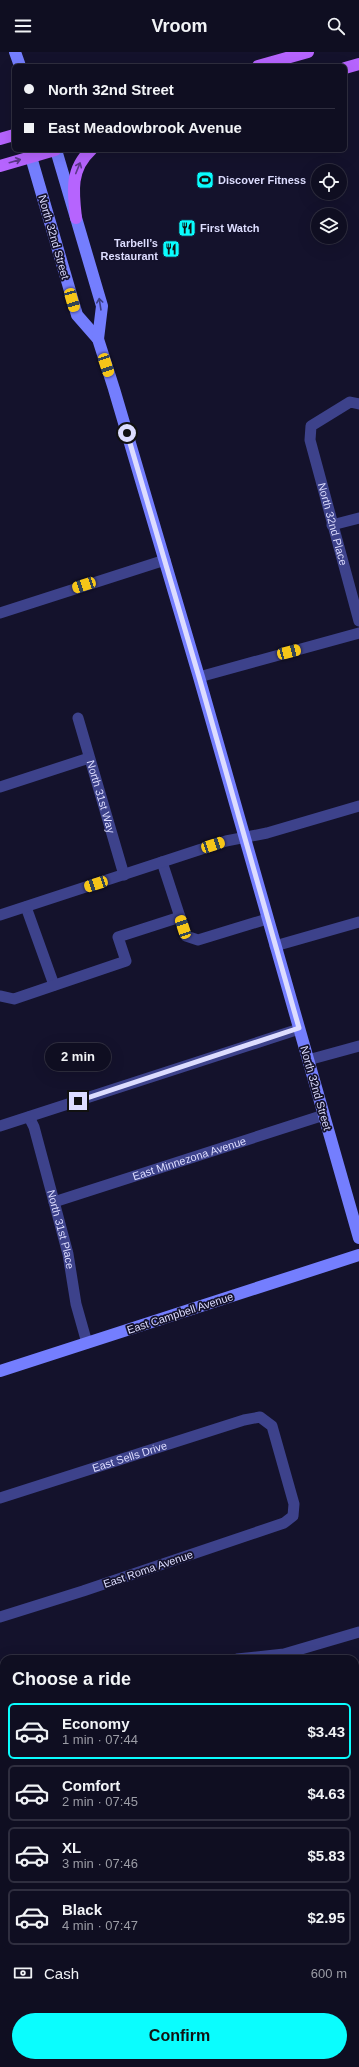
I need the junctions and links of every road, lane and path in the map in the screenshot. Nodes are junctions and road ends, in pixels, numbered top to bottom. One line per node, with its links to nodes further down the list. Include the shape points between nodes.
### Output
1 (15, 52): 3 (main road)
2 (308, 52): 4 (main road)
3 (19, 64)
4 (265, 64)
5 (359, 64): 6 (main road)
6 (347, 67)
7 (12, 136): 8 (main road)
8 (0, 139)
9 (57, 152): 13 (main road, North 32nd Street)
10 (89, 152): 13 (main road, one-way to 10, via 74,183 80,162)
11 (30, 153): 12 (main road, one-way to 11); 14 (main road, North 32nd Street, via 77,314)
12 (0, 166)
13 (76, 218): 14 (main road, North 32nd Street, one-way to 13, via 102,306)
14 (98, 340): 18 (main road, North 32nd Street)
15 (359, 404): 17 (street, North 32nd Place, via 350,402 311,426 310,440)
16 (359, 518): 17 (street)
17 (332, 526): 20 (street, North 32nd Place)
18 (165, 560): 19 (street); 22 (main road, North 32nd Street)
19 (0, 613)
20 (359, 621)
21 (359, 633): 22 (street)
22 (199, 677): 27 (main road, North 32nd Street)
23 (78, 718): 24 (street, North 31st Way)
24 (89, 758): 25 (street); 29 (street, North 31st Way)
25 (0, 787)
26 (359, 806): 27 (street)
27 (245, 837): 28 (street); 33 (main road, North 32nd Street)
28 (162, 862): 29 (street); 32 (street)
29 (124, 875): 30 (street)
30 (26, 907): 31 (street); 36 (street)
31 (0, 915)
32 (180, 917): 33 (street, via 186,936 198,940); 36 (street, via 118,937 126,960)
33 (267, 919): 35 (main road, North 32nd Street)
34 (359, 922): 35 (street)
35 (275, 946): 38 (main road, North 32nd Street)
36 (54, 984): 37 (street, via 14,998)
37 (1, 996)
38 (299, 1028): 40 (main road, North 32nd Street); 42 (street)
39 (359, 1046): 40 (street)
40 (308, 1060): 41 (main road, North 32nd Street)
41 (324, 1115): 44 (street, East Minnezona Avenue); 45 (main road, North 32nd Street)
42 (28, 1117): 43 (street); 44 (street, North 31st Place, via 34,1127)
43 (0, 1126)
44 (54, 1202): 47 (street, North 31st Place)
45 (359, 1238)
46 (359, 1255): 47 (main road, East Campbell Avenue)
47 (87, 1343): 48 (main road, East Campbell Avenue)
48 (0, 1371)
49 (0, 1498): 50 (street, East Sells Drive, via 260,1417 272,1426 294,1504)
50 (293, 1516): 51 (street, East Roma Avenue, via 284,1524)
51 (0, 1617)
52 (359, 1632): 53 (street)
53 (282, 1655)

